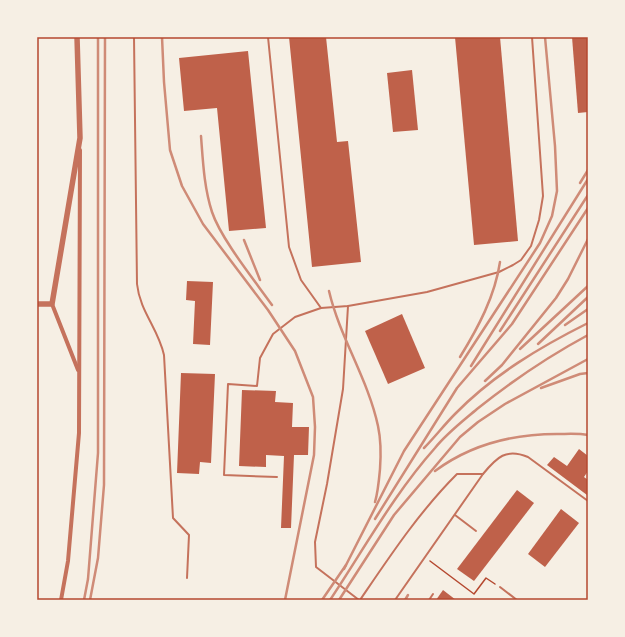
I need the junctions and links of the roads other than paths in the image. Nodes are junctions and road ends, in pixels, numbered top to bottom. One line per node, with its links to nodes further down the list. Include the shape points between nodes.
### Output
1 (77, 37): 5 (street)
2 (134, 37): 16 (lane, via 138,299 160,340 164,355 173,518 189,535)
3 (268, 37): 9 (lane, via 289,247 301,280)
4 (532, 37): 8 (lane, via 543,196 531,246 521,260 499,272 427,292)
5 (80, 138): 7 (street); 10 (street)
6 (37, 304): 7 (street)
7 (52, 304): 10 (street)
8 (348, 306): 9 (lane); 20 (lane, via 343,389 329,477 315,542 316,567)
9 (321, 308): 12 (lane, via 294,316 273,334 260,358 257,386 228,384 224,475)
10 (79, 373): 19 (street, via 75,498)
11 (483, 474): 13 (lane, via 501,456 519,453); 14 (lane); 20 (lane, via 457,474 435,496 404,535)
12 (277, 477)
13 (588, 501)
14 (455, 515): 15 (lane); 21 (lane)
15 (476, 531)
16 (187, 578)
17 (500, 587): 23 (lane)
18 (434, 594): 22 (lane)
19 (61, 600)
20 (360, 600)
21 (395, 600)
22 (429, 600)
23 (517, 600)

